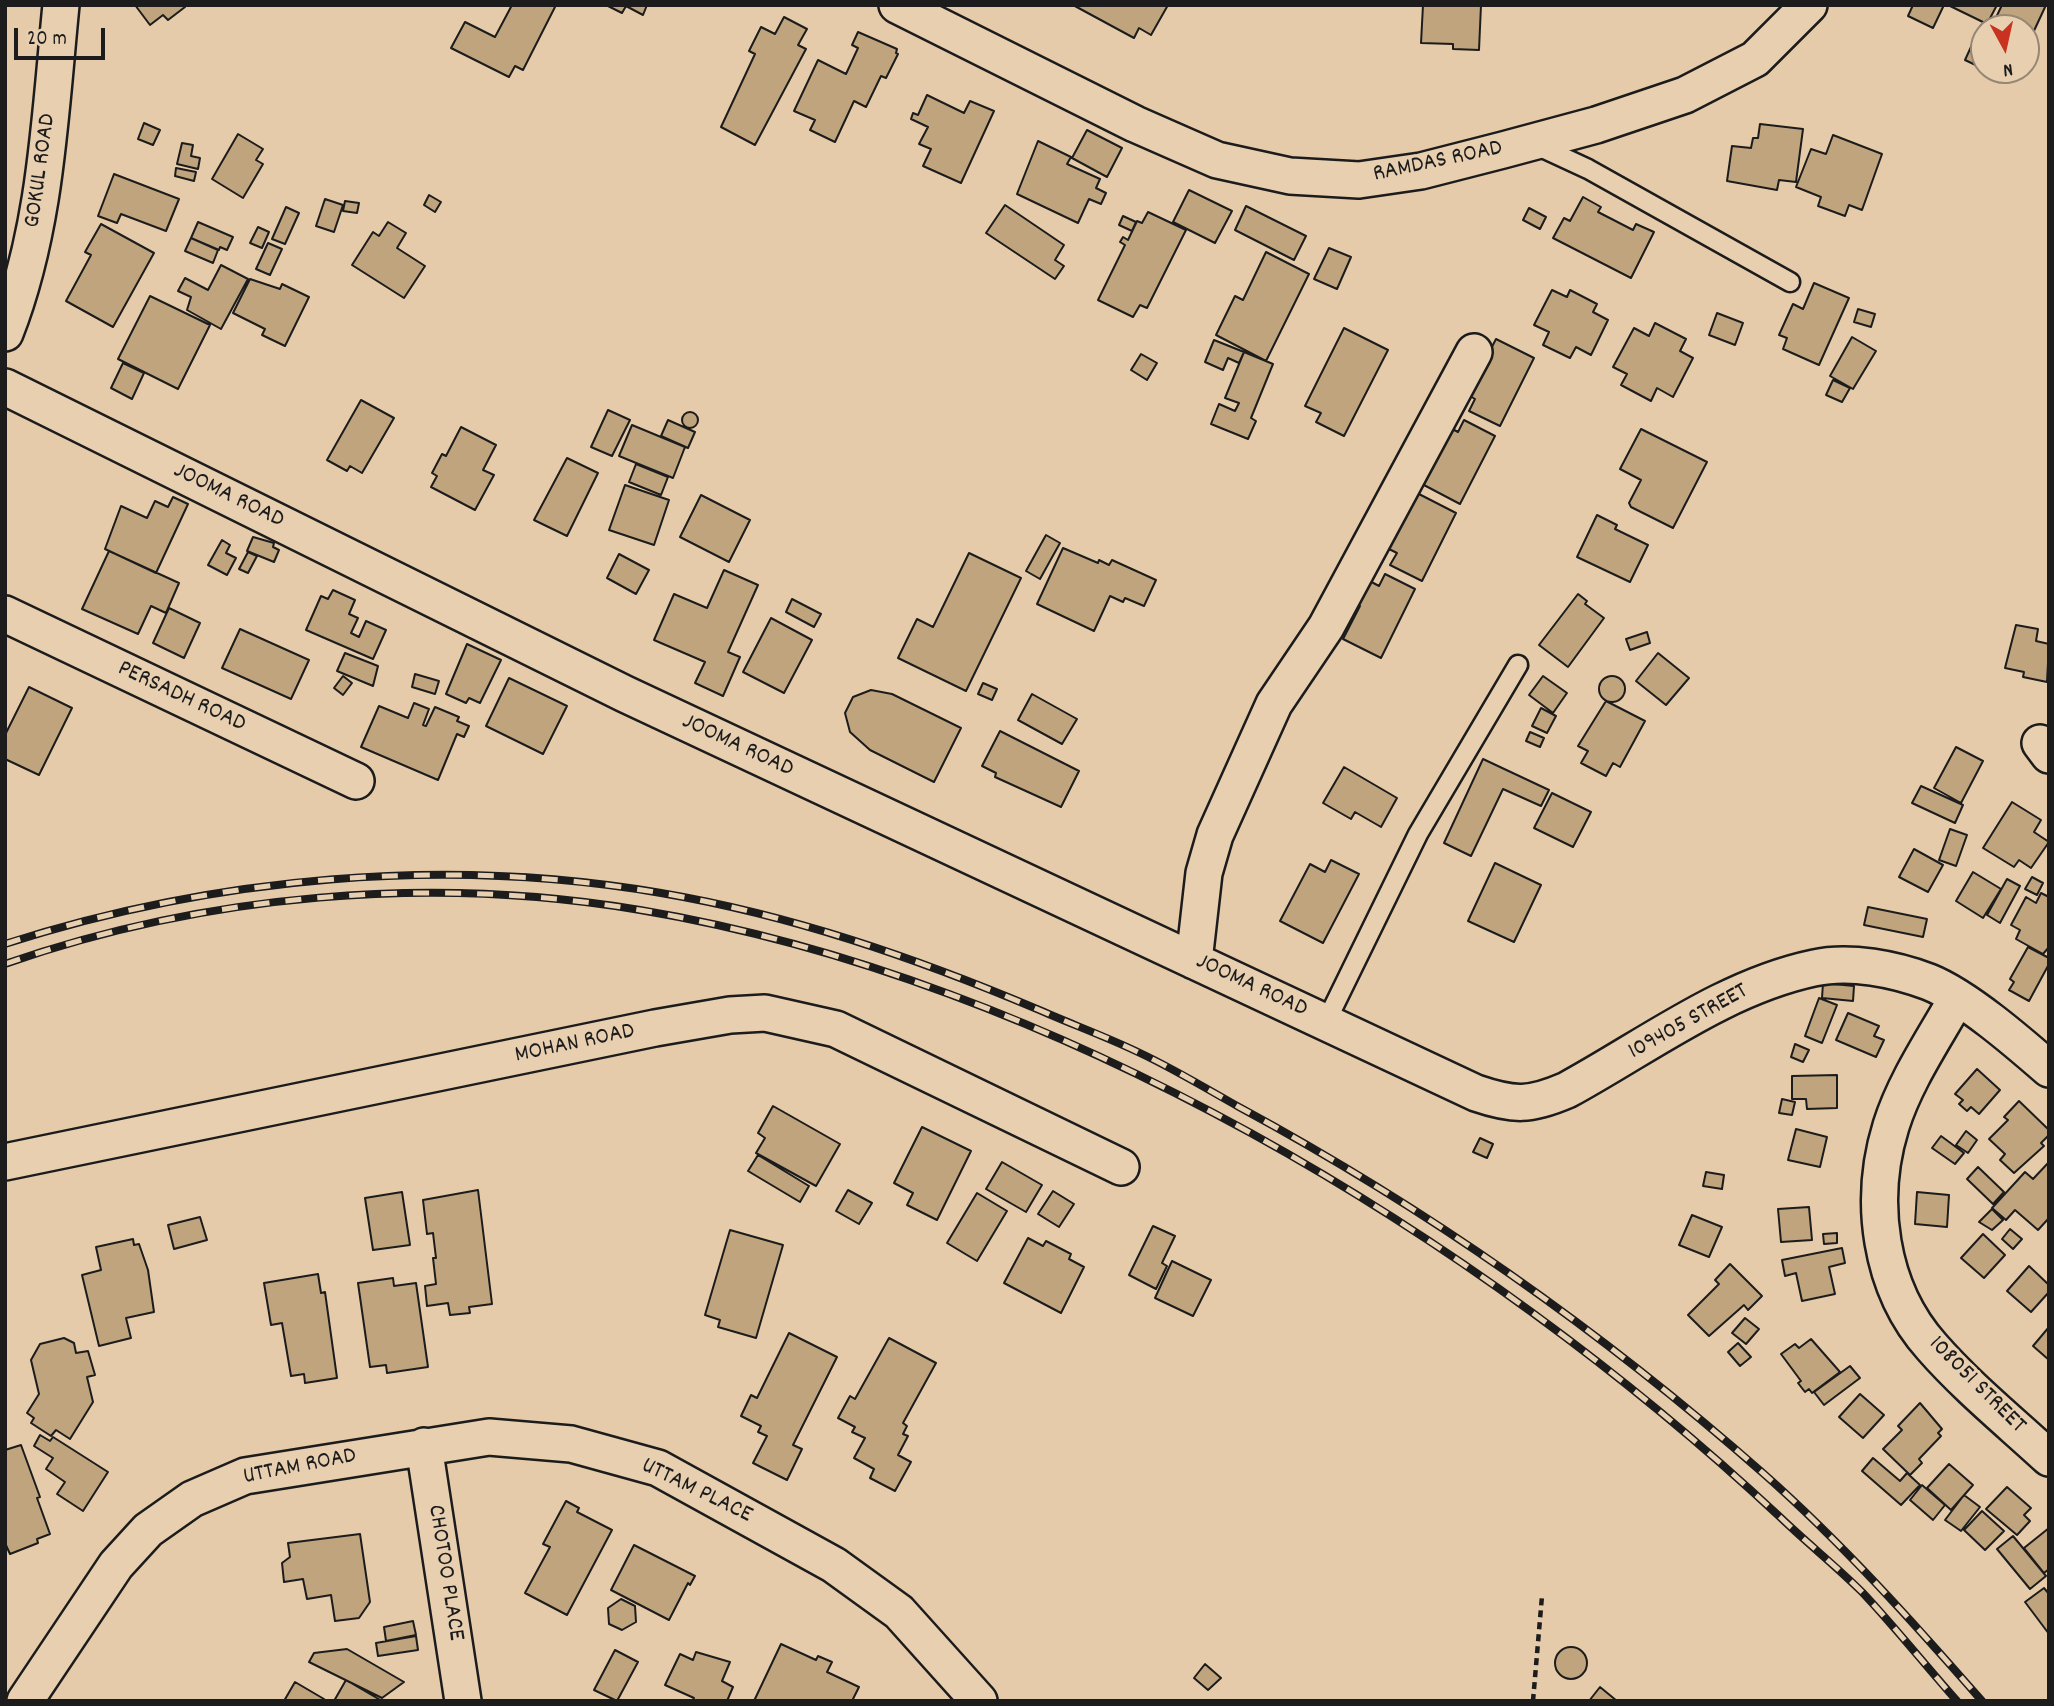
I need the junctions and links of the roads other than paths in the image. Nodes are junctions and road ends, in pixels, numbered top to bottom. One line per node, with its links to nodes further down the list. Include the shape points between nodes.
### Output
1 (61, 5): 6 (street, GOKUL ROAD, via 34,232)
2 (897, 5): 4 (street, RAMDAS ROAD, via 1217,160 1290,176 1359,180 1421,171)
3 (1809, 5): 4 (street, RAMDAS ROAD, via 1755,60 1685,95)
4 (1531, 142): 5 (lane)
5 (1790, 282)
6 (5, 333)
7 (1474, 352): 12 (street, via 1326,627 1274,704 1215,835 1204,873)
8 (5, 387): 12 (street, JOOMA ROAD, via 625,694)
9 (5, 614): 11 (street, PERSADH ROAD)
10 (1518, 665): 14 (lane, via 1418,834)
11 (356, 781)
12 (1194, 961): 14 (street, JOOMA ROAD)
13 (1957, 998): 15 (street, 109405 STREET); 16 (street, 109405 STREET, via 1929,982 1873,967 1815,967 1742,990 1543,1101 1506,1103); 20 (street, 108051 STREET, via 1891,1125 1878,1200 1885,1260 1904,1306 1931,1346)
14 (1326, 1022): 16 (street, JOOMA ROAD)
15 (2049, 1069)
16 (1476, 1093)
17 (5, 1162): 18 (street, MOHAN ROAD, via 655,1028 765,1013 836,1029)
18 (1121, 1167)
19 (424, 1446): 21 (street, UTTAM ROAD, via 245,1476 192,1499 148,1530 116,1565); 22 (street, CHOTOO PLACE); 23 (street, UTTAM PLACE, via 489,1437 571,1444 658,1468 834,1564 899,1612)
20 (2049, 1458)
21 (25, 1701)
22 (463, 1701)
23 (979, 1701)

